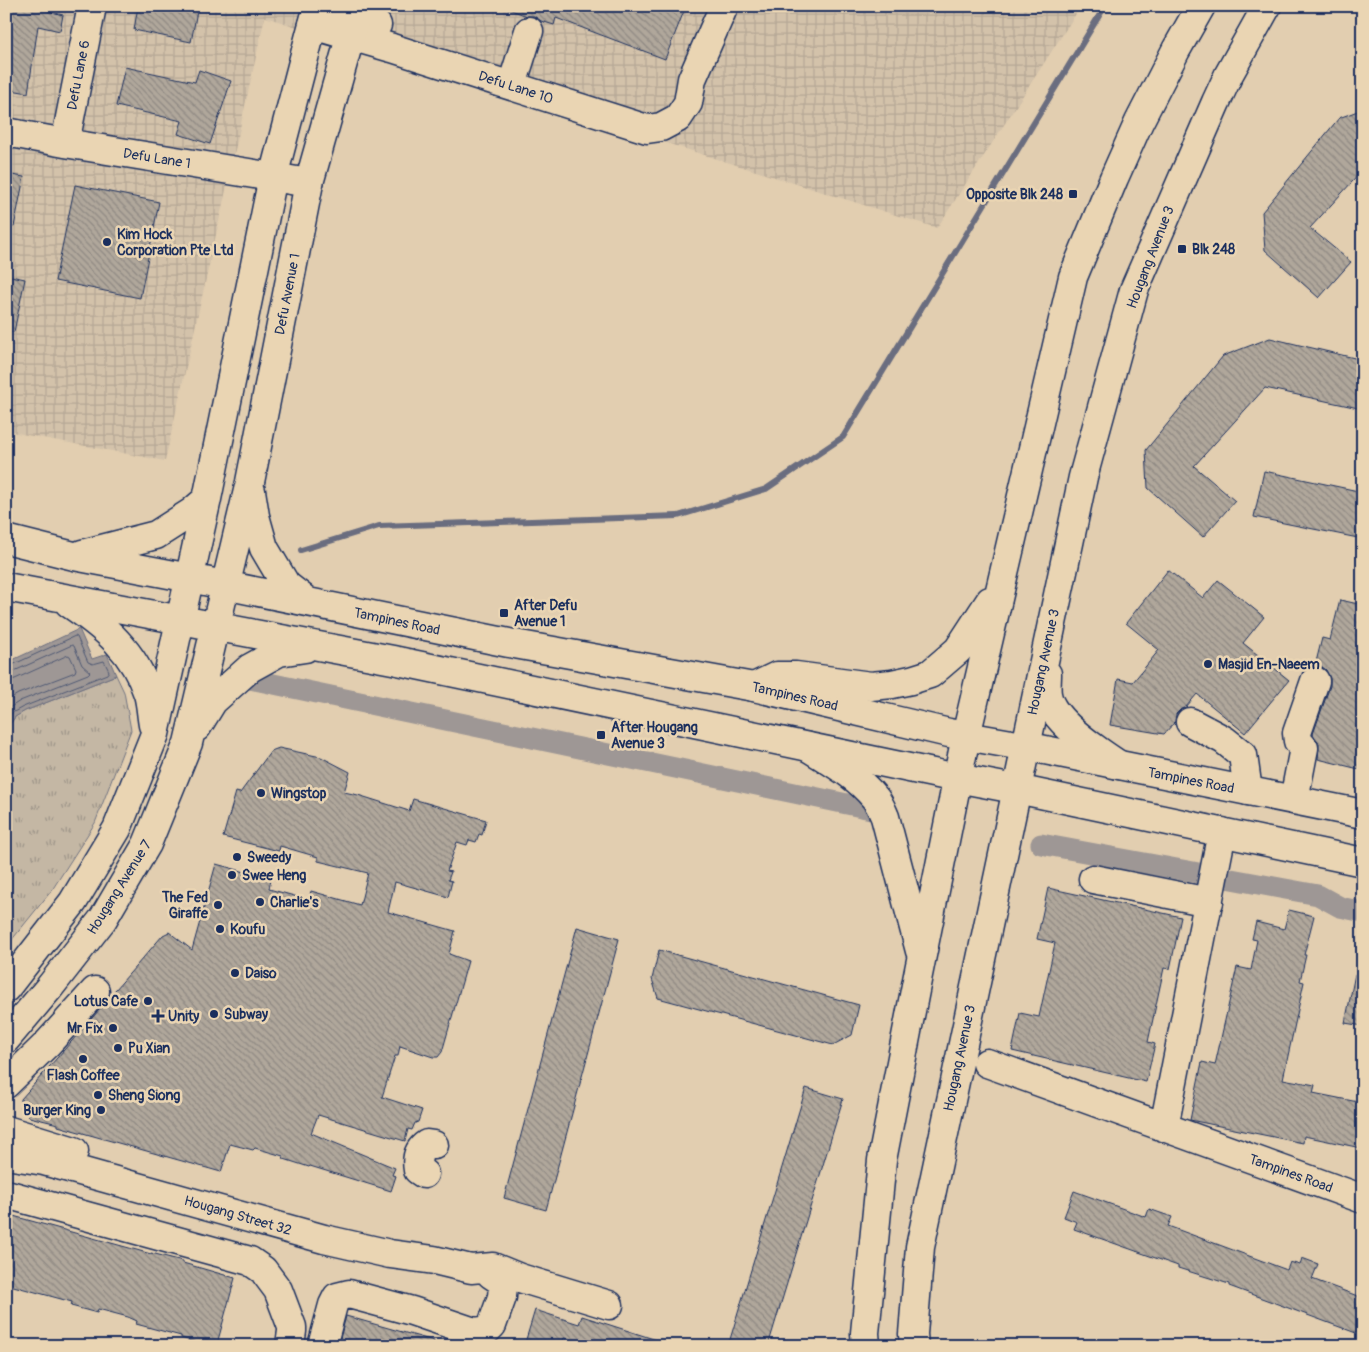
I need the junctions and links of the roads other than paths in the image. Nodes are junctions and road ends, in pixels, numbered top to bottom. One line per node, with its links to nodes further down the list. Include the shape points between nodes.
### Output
1 (92, 6): 10 (main road, Defu Lane 6)
2 (724, 6): 8 (main road, Defu Lane 10, via 692,79 688,103 678,118 661,127 647,128)
3 (1201, 6): 19 (main road, via 1139,122 1073,277)
4 (1267, 6): 25 (main road, Hougang Avenue 3, via 1219,95 1134,290 1083,477)
5 (317, 13): 6 (main road, Defu Lane 10); 11 (main road)
6 (354, 20): 8 (main road, Defu Lane 10); 12 (main road, Defu Avenue 1)
7 (528, 31): 8 (main road)
8 (514, 77)
9 (6, 132): 10 (main road, Defu Lane 1)
10 (65, 144): 11 (main road, Defu Lane 1)
11 (273, 177): 12 (main road, Defu Lane 1); 14 (main road)
12 (309, 183): 13 (main road, Defu Avenue 1)
13 (250, 482): 18 (main road, Defu Avenue 1); 22 (main road, via 264,548 286,584)
14 (207, 499): 16 (main road, via 156,534); 17 (main road)
15 (6, 539): 16 (main road, Tampines Road)
16 (74, 556): 17 (main road, Tampines Road)
17 (190, 578): 18 (main road, Tampines Road); 23 (main road)
18 (226, 585): 22 (main road, Tampines Road); 24 (main road)
19 (1000, 585): 28 (main road, via 958,650 930,674 870,686 777,676); 31 (main road)
20 (6, 587): 21 (main road)
21 (58, 596): 23 (main road); 30 (main road, via 92,618 134,662 148,695)
22 (308, 602): 28 (main road, Tampines Road, via 509,644)
23 (180, 620): 24 (main road); 30 (main road)
24 (216, 627): 26 (main road); 32 (main road, Hougang Avenue 7)
25 (1047, 645): 34 (main road, Hougang Avenue 3); 35 (main road, via 1047,695 1054,710 1088,744)
26 (320, 646): 32 (main road, via 279,652 250,668 214,700); 33 (main road)
27 (1315, 682): 39 (main road, via 1297,733 1304,748)
28 (754, 687): 31 (main road, Tampines Road)
29 (1190, 722): 38 (main road, via 1224,740 1244,756)
30 (155, 734): 46 (main road, via 117,829 73,902)
31 (966, 736): 34 (main road, Tampines Road); 36 (main road)
32 (188, 743): 48 (main road, Hougang Avenue 7, via 147,844 102,919)
33 (808, 747): 36 (main road); 45 (main road, via 858,780 875,798 885,817)
34 (1026, 747): 35 (main road, Tampines Road); 37 (main road, Hougang Avenue 3)
35 (1118, 765): 38 (main road, Tampines Road)
36 (957, 778): 37 (main road); 45 (main road)
37 (1016, 789): 41 (main road); 67 (main road, Hougang Avenue 3, via 920,1247)
38 (1248, 791): 39 (main road, Tampines Road)
39 (1294, 800): 40 (main road, Tampines Road)
40 (1363, 814)
41 (1222, 832): 42 (main road); 44 (main road)
42 (1363, 862)
43 (1093, 879): 44 (main road)
44 (1209, 898): 51 (main road)
45 (921, 958): 66 (main road, via 882,1160)
46 (6, 988)
47 (95, 991): 50 (main road)
48 (6, 1039)
49 (988, 1063): 51 (main road, Tampines Road)
50 (6, 1084)
51 (1164, 1127): 60 (main road, Tampines Road)
52 (6, 1130): 62 (main road, via 469,1259)
53 (6, 1144): 56 (main road, Hougang Street 32)
54 (434, 1145): 57 (main road, via 427,1144 418,1155 418,1170)
55 (6, 1155): 56 (main road, Hougang Street 32)
56 (44, 1161): 58 (main road, Hougang Street 32)
57 (424, 1174)
58 (156, 1192): 61 (main road); 62 (main road, Hougang Street 32, via 324,1239)
59 (6, 1194): 61 (main road)
60 (1363, 1199)
61 (144, 1232): 64 (main road, via 245,1259 263,1270 278,1290 292,1326)
62 (484, 1270): 63 (main road); 65 (main road, via 485,1297 474,1332 349,1294 337,1297)
63 (609, 1305)
64 (290, 1346)
65 (322, 1346)
66 (866, 1346)
67 (914, 1346)

